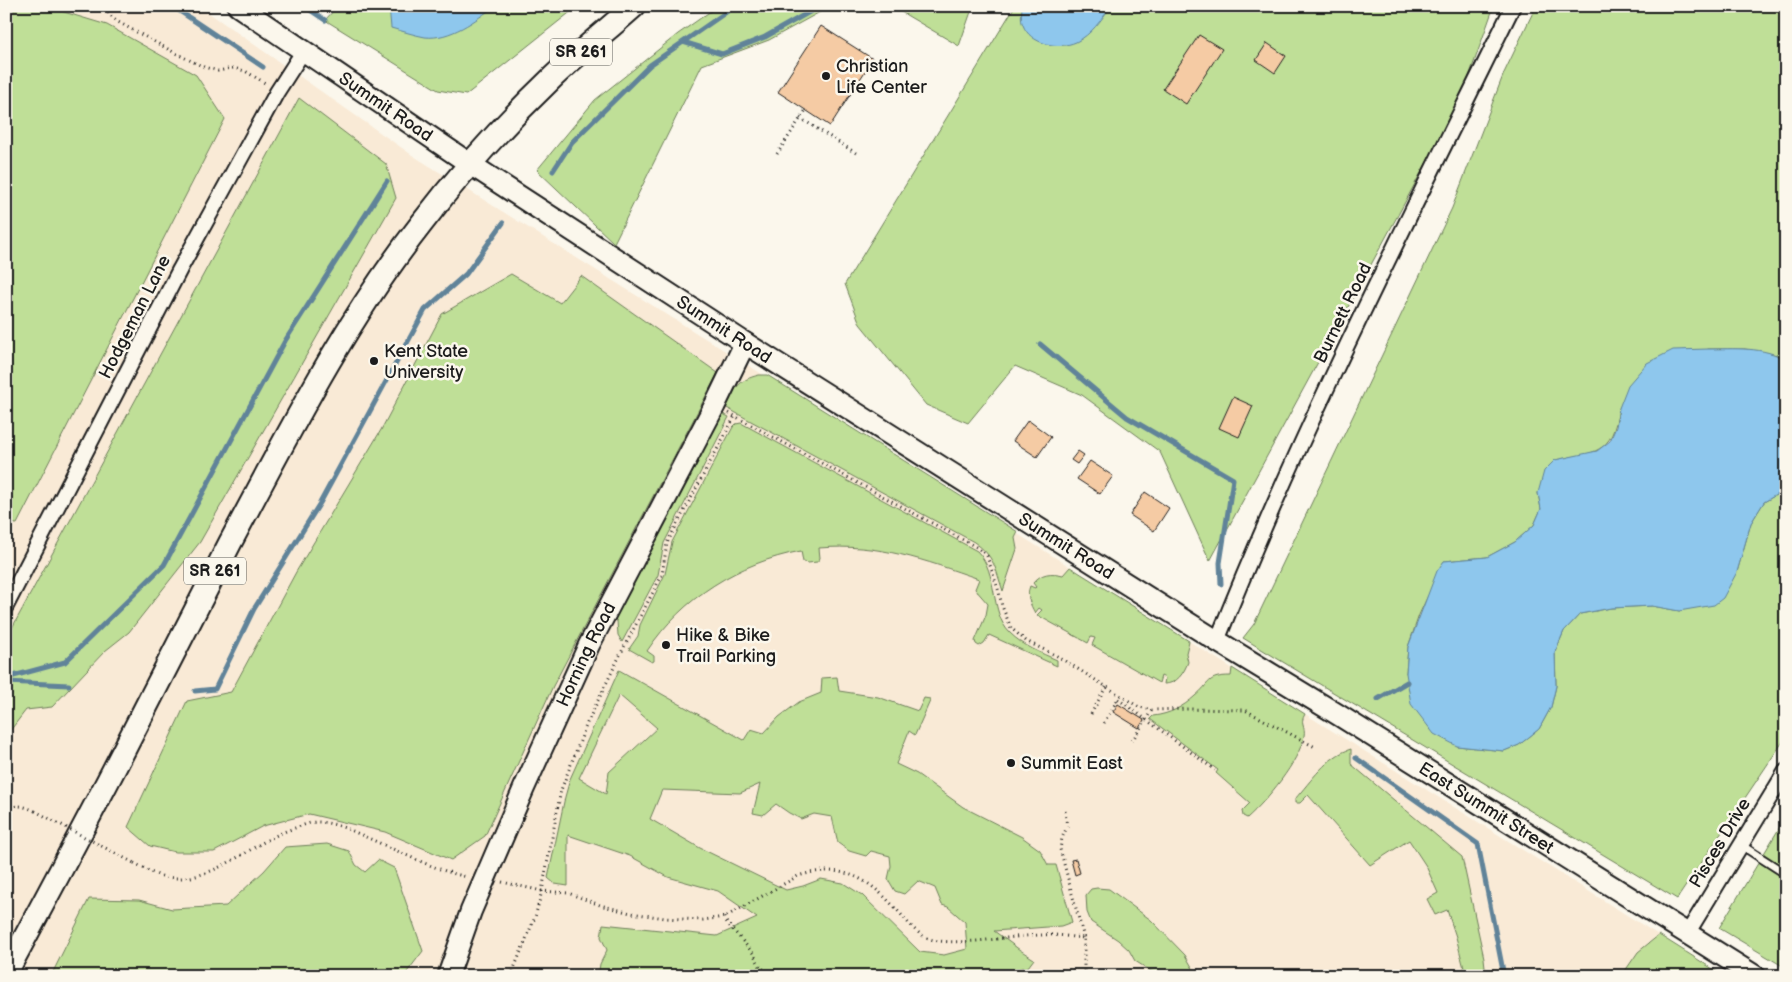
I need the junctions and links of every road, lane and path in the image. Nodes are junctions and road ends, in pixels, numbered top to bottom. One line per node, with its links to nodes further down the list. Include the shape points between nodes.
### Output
1 (100, 6): 6 (path, via 118,22 204,67 218,71 233,68 245,71)
2 (238, 6): 5 (main road, Summit Road)
3 (634, 6): 11 (main road, SR 261, via 550,80)
4 (1513, 6): 16 (street, Burnett Road, via 1306,434)
5 (304, 50): 11 (main road, Summit Road); 15 (street, Hodgeman Lane, via 277,92 180,270)
6 (264, 83)
7 (806, 110): 8 (path)
8 (800, 118): 9 (path); 10 (path)
9 (777, 154)
10 (859, 155)
11 (470, 164): 12 (main road, Summit Road); 37 (main road, SR 261, via 420,226 373,293 304,405)
12 (745, 343): 13 (main road, Horning Road); 16 (main road, Summit Road)
13 (715, 405): 14 (path); 38 (main road, Horning Road, via 589,646 474,903)
14 (735, 416): 17 (path, via 978,548 987,556 1011,628 1026,641); 33 (path, via 667,543 662,574 587,723 561,790)
15 (6, 606)
16 (1216, 641): 35 (main road, East Summit Street)
17 (1106, 687): 18 (path); 20 (path)
18 (1119, 697): 19 (path); 21 (path); 22 (path)
19 (1152, 710): 21 (path); 24 (path, via 1245,710)
20 (1091, 714)
21 (1146, 719): 23 (path); 25 (path)
22 (1104, 723)
23 (1132, 741)
24 (1317, 748)
25 (1216, 770)
26 (1786, 771): 29 (street, Pisces Drive)
27 (6, 811): 31 (path, bridge, via 25,806 160,876 204,875 282,832 318,822 355,832)
28 (1065, 811): 36 (path, via 1067,826 1060,849)
29 (1741, 844): 30 (lane); 35 (street, Pisces Drive)
30 (1786, 874)
31 (472, 878)
32 (497, 881): 33 (path)
33 (542, 891): 34 (path, via 568,893 600,905 665,918 703,920); 39 (path)
34 (725, 917): 36 (path, via 798,876 833,870 867,883 894,906 915,931 927,938 986,940 1043,934); 40 (path, via 761,968)
35 (1686, 934): 42 (main road, East Summit Street)
36 (1084, 938): 41 (path)
37 (6, 973)
38 (448, 976)
39 (511, 976)
40 (777, 976)
41 (1084, 976)
42 (1755, 976)

